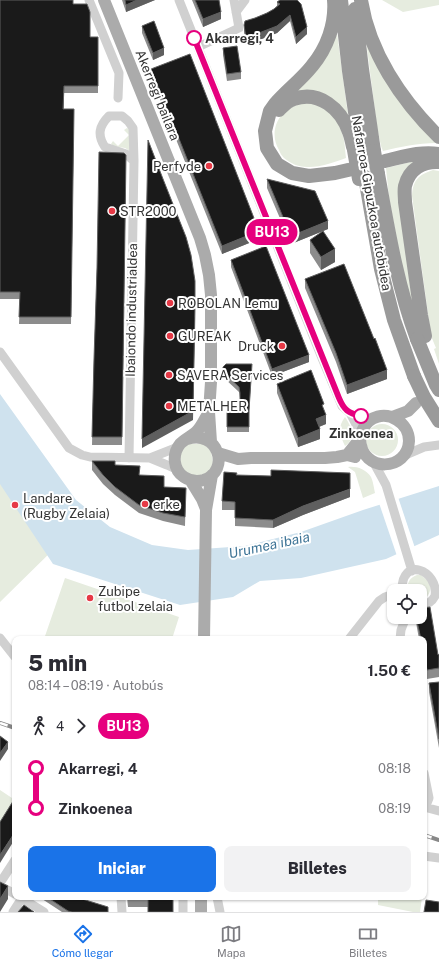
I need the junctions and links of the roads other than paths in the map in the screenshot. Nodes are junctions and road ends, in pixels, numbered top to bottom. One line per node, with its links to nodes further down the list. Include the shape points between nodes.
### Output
1 (89, 0): 12 (street, via 119,73)
2 (104, 0): 26 (main road, Akerregi bailara, via 206,255 211,295)
3 (179, 0): 11 (street)
4 (234, 0): 10 (street)
5 (245, 0): 10 (street)
6 (334, 0): 13 (highway, via 332,27 322,51 312,67 275,104)
7 (341, 0): 15 (highway, Nafarroa-Gipuzkoa autobidea)
8 (354, 0): 15 (highway, Nafarroa-Gipuzkoa autobidea, via 362,69)
9 (361, 0): 14 (highway, via 368,29 388,72 409,103)
10 (236, 12): 11 (street, via 239,28)
11 (198, 47): 27 (street, via 324,363 342,406)
12 (118, 98)
13 (269, 118): 15 (highway, via 292,99 306,96 325,101 336,111); 20 (highway, via 265,131 267,148 277,164 292,173 309,176)
14 (439, 137)
15 (363, 151): 21 (highway, Nafarroa-Gipuzkoa autobidea, bridge); 21 (highway, bridge)
16 (439, 154): 18 (highway, via 417,153)
17 (134, 161): 17 (street, Ibaiondo industrialdea, via 133,128 122,116 109,116 100,129 101,141 105,147 126,154); 41 (street, Ibaiondo industrialdea)
18 (385, 161)
19 (439, 162): 22 (highway, via 430,162 418,167 410,175 405,186 421,315)
20 (348, 170)
21 (367, 176): 22 (highway, Nafarroa-Gipuzkoa autobidea, via 392,250 402,293); 30 (highway, Nafarroa-Gipuzkoa autobidea, bridge, via 381,269 394,320 414,376)
22 (421, 337): 24 (highway); 25 (highway, Nafarroa-Gipuzkoa autobidea, bridge)
23 (0, 352): 41 (street, via 69,448 90,457)
24 (439, 377)
25 (439, 390)
26 (209, 412): 33 (main road, via 198,430); 34 (main road, Akerregi bailara)
27 (350, 413): 29 (street); 32 (street)
28 (392, 417): 29 (main road, via 381,416); 31 (main road, via 400,422); 31 (main road, via 412,407)
29 (371, 419): 32 (main road)
30 (439, 421)
31 (407, 435): 37 (street, via 411,443); 40 (main road, via 408,446)
32 (360, 436): 39 (main road); 44 (main road, via 362,449)
33 (187, 439): 34 (main road, via 200,437); 36 (main road)
34 (211, 442): 38 (main road)
35 (439, 445): 37 (street)
36 (178, 447): 42 (street); 46 (main road, via 174,459)
37 (424, 447): 40 (street)
38 (218, 453): 43 (main road); 47 (main road, via 218,465)
39 (347, 455): 43 (main road, via 325,458); 44 (main road)
40 (403, 456): 45 (main road)
41 (129, 458): 42 (street)
42 (150, 458): 46 (street)
43 (238, 459): 47 (main road)
44 (371, 460): 45 (main road); 49 (street)
45 (389, 464): 49 (street)
46 (178, 470): 48 (main road)
47 (213, 473): 48 (main road, via 202,481); 50 (main road)
48 (191, 481): 50 (main road)
49 (386, 485): 51 (street)
50 (206, 510): 57 (main road)
51 (412, 571): 52 (street, via 407,574); 53 (street, via 423,570 433,575)
52 (402, 584)
53 (438, 590): 55 (street)
54 (387, 597): 58 (street, via 379,601)
55 (427, 604)
56 (403, 624): 59 (street)
57 (204, 636)
58 (351, 636)
59 (400, 636)
60 (0, 638): 61 (street)
61 (12, 653)
62 (427, 788): 63 (street, via 429,798)
63 (427, 803)
64 (427, 808): 65 (street)
65 (439, 811)
66 (427, 856): 67 (street)
67 (439, 858)
68 (12, 865): 69 (street)
69 (0, 885): 70 (street)
70 (12, 892)
71 (18, 900): 78 (street)
72 (25, 900): 79 (street)
73 (121, 900): 80 (street)
74 (183, 900): 81 (street)
75 (201, 900): 77 (main road)
76 (218, 900): 82 (street)
77 (201, 911)
78 (13, 912)
79 (44, 912)
80 (122, 912)
81 (183, 912)
82 (220, 912)

